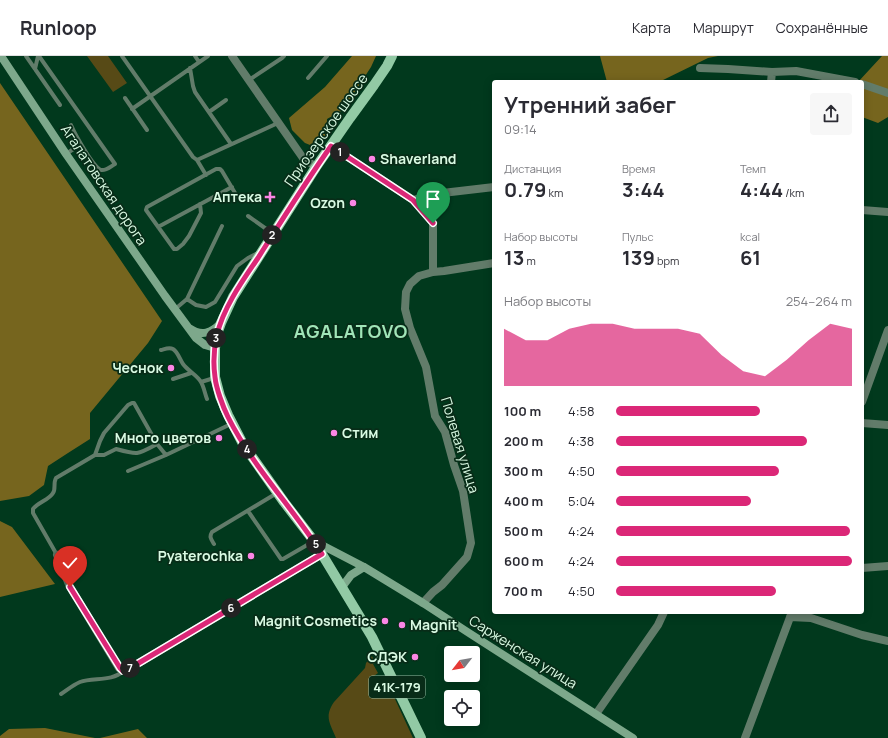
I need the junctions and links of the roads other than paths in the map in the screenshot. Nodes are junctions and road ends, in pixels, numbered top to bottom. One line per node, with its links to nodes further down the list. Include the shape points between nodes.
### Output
1 (1, 56): 34 (main road, Агалатовская дорога)
2 (26, 56): 14 (lane)
3 (38, 56): 14 (lane); 31 (lane, via 115,164 106,170 98,168)
4 (122, 56): 22 (lane)
5 (195, 56): 11 (lane)
6 (208, 56): 11 (lane)
7 (232, 56): 17 (street)
8 (284, 56): 17 (lane)
9 (327, 56): 16 (lane)
10 (392, 56): 33 (main road, Приозерское шоссе / 41К-179)
11 (199, 62): 12 (lane)
12 (190, 68): 22 (lane); 27 (lane, via 195,92)
13 (700, 68): 15 (street)
14 (35, 69): 25 (lane)
15 (772, 72): 18 (street); 19 (street, via 796,71)
16 (308, 78)
17 (249, 80): 28 (street)
18 (771, 80)
19 (844, 80)
20 (864, 85): 21 (street)
21 (888, 93)
22 (150, 96): 26 (lane); 35 (lane)
23 (125, 98): 26 (lane)
24 (226, 100): 27 (lane)
25 (60, 105)
26 (132, 109): 30 (lane)
27 (209, 112): 32 (lane)
28 (278, 122): 32 (lane); 36 (street, via 303,158)
29 (71, 125): 31 (lane)
30 (147, 130)
31 (81, 144): 34 (lane)
32 (231, 144): 35 (lane)
33 (331, 146): 36 (main road, Приозерское шоссе / 41К-179); 41 (street)
34 (66, 154): 53 (main road, Агалатовская дорога)
35 (197, 160): 37 (lane)
36 (316, 167): 48 (main road, Приозерское шоссе / 41К-179)
37 (206, 175): 39 (lane, via 220,169); 47 (lane, via 147,207 146,210)
38 (492, 186): 41 (street, via 434,194)
39 (232, 187): 40 (lane); 42 (lane)
40 (238, 198)
41 (413, 200): 51 (street, via 433,223)
42 (200, 204): 47 (lane); 47 (lane, via 200,213 189,236 177,249)
43 (864, 210): 44 (street)
44 (888, 212)
45 (248, 216): 48 (lane)
46 (222, 226): 52 (lane)
47 (158, 227)
48 (273, 234): 49 (main road, Приозерское шоссе / 41К-179)
49 (262, 251): 52 (lane, via 237,266 215,302 206,307 196,305); 54 (main road, Приозерское шоссе / 41К-179, via 233,297)
50 (492, 263): 51 (street)
51 (433, 272): 82 (street, Полевая улица, via 419,276 410,284 406,292 405,309 426,367 435,416 445,432 463,491 471,543 468,557)
52 (187, 299): 53 (lane)
53 (174, 310): 55 (main road, Агалатовская дорога)
54 (221, 322): 55 (main road, via 215,328 202,333); 57 (main road, 41К-179)
55 (187, 327): 57 (main road, Агалатовская дорога, via 204,345)
56 (888, 330): 63 (street)
57 (215, 348): 60 (main road, 41К-179)
58 (161, 350): 59 (lane, via 173,348)
59 (191, 373): 61 (lane); 62 (lane)
60 (215, 377): 62 (lane); 65 (main road, 41К-179)
61 (173, 378)
62 (201, 382): 64 (lane)
63 (864, 396)
64 (208, 399)
65 (232, 423): 70 (lane); 72 (main road, 41К-179, via 243,444)
66 (864, 423): 67 (street)
67 (888, 425)
68 (157, 444): 69 (lane, via 140,453 132,454 116,449); 69 (lane, via 132,403 104,433); 70 (lane)
69 (95, 455): 77 (lane, via 56,478 52,495 35,505 33,509)
70 (166, 455): 71 (lane)
71 (128, 471)
72 (278, 493): 73 (lane); 74 (main road, 41К-179)
73 (248, 511): 74 (lane, via 281,559); 75 (lane, via 212,532 210,535)
74 (314, 541): 76 (main road, 41К-179); 79 (main road, Сарженская улица)
75 (214, 544)
76 (322, 554): 81 (main road, 41К-179); 86 (street)
77 (57, 555): 86 (street, via 70,587)
78 (888, 566): 80 (street)
79 (364, 567): 81 (main road, via 351,575); 82 (main road, Сарженская улица)
80 (864, 568)
81 (342, 587): 89 (main road, 41К-179, via 372,637)
82 (423, 603): 88 (main road, Сарженская улица)
83 (663, 614): 88 (street)
84 (791, 615): 85 (street, via 811,618); 91 (street)
85 (888, 641)
86 (123, 671): 87 (lane, via 115,677 80,682)
87 (61, 694)
88 (596, 714): 90 (main road, Сарженская улица)
89 (421, 738)
90 (633, 738)
91 (745, 738)

